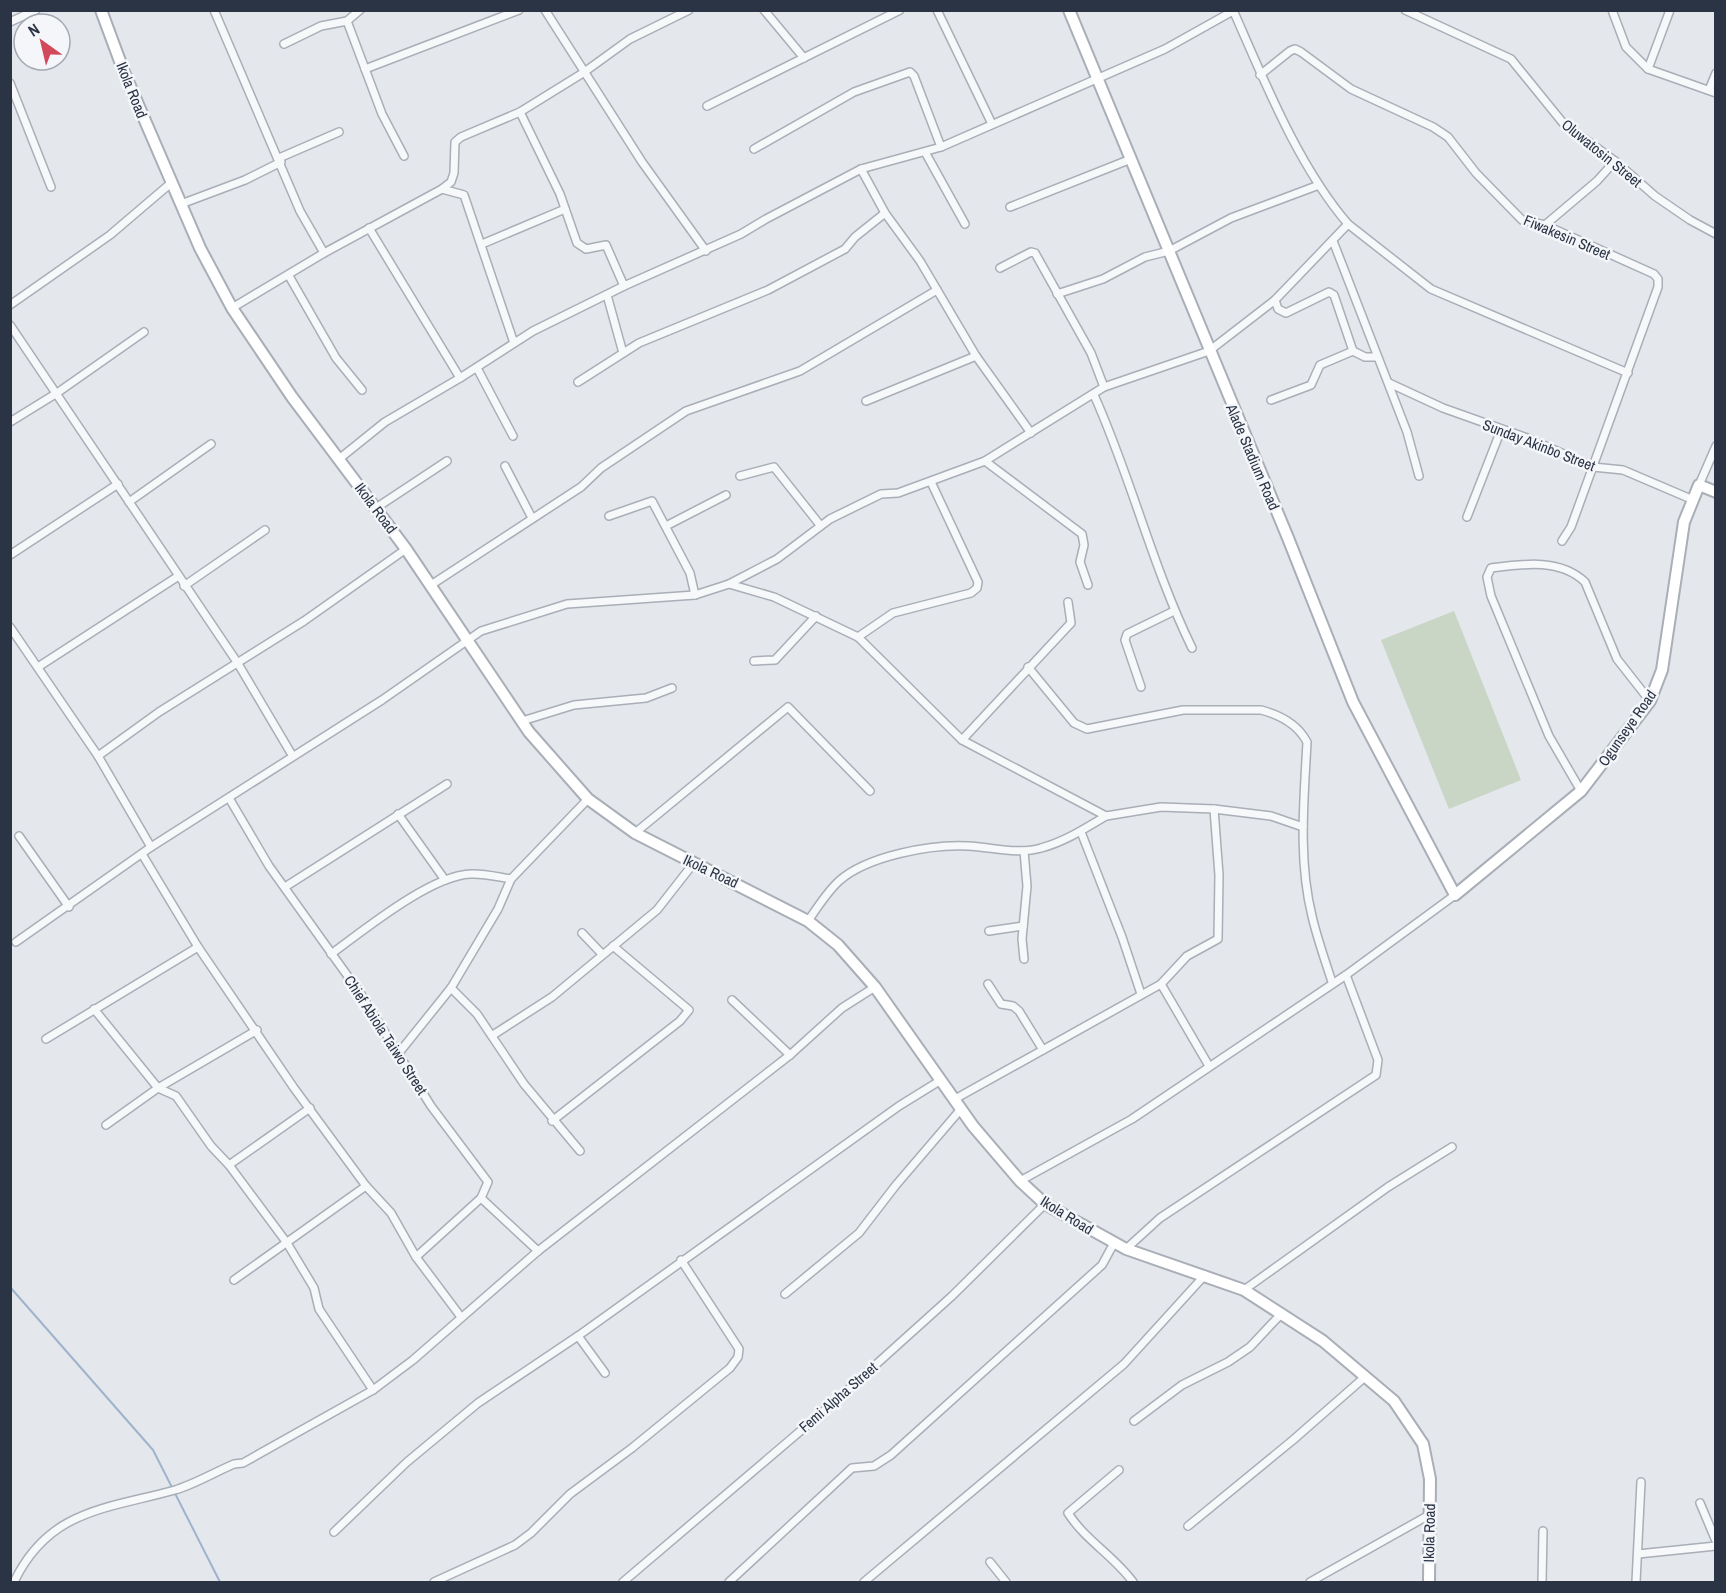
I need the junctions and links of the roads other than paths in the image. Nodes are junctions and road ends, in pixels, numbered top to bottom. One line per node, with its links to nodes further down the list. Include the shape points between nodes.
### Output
1 (36, 10): 17 (street)
2 (101, 10): 40 (street, Ikola Road)
3 (214, 10): 37 (street)
4 (360, 10): 16 (street)
5 (519, 10): 20 (street)
6 (545, 10): 22 (street)
7 (689, 10): 22 (street, via 630,39)
8 (764, 10): 19 (street)
9 (938, 10): 30 (street)
10 (1069, 10): 25 (street, Alade Stadium Road)
11 (1405, 10): 38 (street, Oluwatosin Street, via 1511,59 1563,123)
12 (1612, 10): 21 (street, via 1626,47)
13 (1670, 10): 21 (street)
14 (897, 11): 19 (street)
15 (1233, 11): 24 (street); 25 (street, via 1165,49)
16 (347, 21): 18 (street, via 321,26); 20 (street)
17 (10, 22)
18 (284, 44)
19 (804, 58): 28 (street)
20 (365, 69): 35 (street)
21 (1648, 69): 27 (street)
22 (583, 73): 29 (street); 55 (street)
23 (1716, 73): 27 (street)
24 (1260, 75): 41 (street); 50 (street, Fiwakesin Street, via 1295,49 1351,89 1440,132 1522,220)
25 (1098, 79): 30 (street); 36 (street, Alade Stadium Road)
26 (10, 83): 42 (street)
27 (1712, 91)
28 (707, 105)
29 (520, 112): 43 (street, via 458,140 453,178); 46 (street)
30 (992, 124): 32 (street)
31 (339, 132): 37 (street)
32 (941, 147): 33 (street, via 910,72 854,92); 34 (street)
33 (753, 149)
34 (925, 152): 39 (street); 48 (street)
35 (404, 156)
36 (1131, 159): 45 (street); 56 (street, Alade Stadium Road)
37 (280, 160): 44 (street, via 245,180); 57 (street, via 300,211)
38 (1615, 161): 50 (street); 52 (street, Oluwatosin Street, via 1655,196)
39 (861, 169): 47 (street); 55 (street)
40 (171, 183): 44 (street, Ikola Road); 65 (street, via 110,235)
41 (1319, 185): 49 (street); 56 (street, via 1231,218)
42 (51, 187)
43 (442, 189): 51 (street); 54 (street, via 464,195)
44 (181, 204): 66 (street, Ikola Road)
45 (1010, 207)
46 (565, 209): 54 (street); 60 (street, via 581,248 606,245)
47 (885, 213): 61 (street); 72 (street, via 845,249 768,290 662,332)
48 (965, 224)
49 (1348, 224): 53 (street); 76 (street, via 1431,289)
50 (1545, 225): 76 (street, Fiwakesin Street, via 1658,279)
51 (369, 228): 57 (street); 77 (street)
52 (1716, 234)
53 (1333, 241): 64 (street); 74 (street)
54 (482, 244): 69 (street)
55 (706, 251): 60 (street)
56 (1169, 251): 62 (street, via 1145,257 1103,279); 70 (street, Alade Stadium Road)
57 (324, 253): 59 (street)
58 (1000, 268): 62 (street, via 1033,252)
59 (289, 276): 66 (street); 81 (street, via 336,358)
60 (624, 286): 63 (street)
61 (937, 290): 73 (street); 109 (street, via 800,371 686,411)
62 (1057, 294): 80 (street, via 1091,353)
63 (607, 295): 69 (street); 72 (street)
64 (1275, 300): 70 (street); 71 (street, via 1278,309 1286,313 1316,296 1329,292 1334,295)
65 (10, 305)
66 (232, 308): 92 (street, Ikola Road)
67 (10, 325): 82 (street)
68 (144, 332): 82 (street)
69 (513, 343): 75 (street)
70 (1209, 351): 80 (street); 159 (street, Alade Stadium Road, via 1353,702)
71 (1353, 351): 74 (street); 84 (street, via 1320,365 1311,385)
72 (623, 353): 78 (street)
73 (976, 356): 85 (street); 88 (street)
74 (1377, 357): 79 (street)
75 (477, 368): 77 (street); 89 (street)
76 (1628, 372): 96 (street, Fiwakesin Street)
77 (460, 378): 92 (street, via 386,422)
78 (578, 382)
79 (1389, 382): 87 (street, Sunday Akinbo Street); 98 (street)
80 (1104, 387): 83 (street)
81 (362, 390)
82 (57, 393): 86 (street); 100 (street)
83 (1094, 394): 88 (street); 123 (street)
84 (1271, 400)
85 (866, 401)
86 (10, 422)
87 (1501, 430): 96 (street, Sunday Akinbo Street); 108 (street)
88 (1031, 433): 94 (street)
89 (513, 436)
90 (211, 444): 105 (street)
91 (1716, 446): 101 (street)
92 (339, 459): 106 (street, Ikola Road)
93 (447, 461): 106 (street)
94 (985, 461): 99 (street); 119 (street, via 1082,534 1080,562)
95 (505, 466): 109 (street)
96 (1593, 467): 104 (street, Sunday Akinbo Street, via 1623,470); 113 (street, Fiwakesin Street)
97 (740, 476): 110 (street, via 774,467)
98 (1419, 476)
99 (931, 482): 110 (street, via 881,494); 126 (street, via 978,582 977,588 893,613)
100 (118, 484): 105 (street); 115 (street)
101 (1699, 485): 102 (street); 104 (street, Ogunseye Road)
102 (1716, 492)
103 (726, 495): 111 (street)
104 (1691, 500): 135 (street, Ogunseye Road, via 1684,522 1662,670)
105 (129, 502): 116 (street)
106 (376, 508): 114 (street, Ikola Road)
107 (609, 516): 111 (street, via 650,500)
108 (1467, 517)
109 (532, 518): 118 (street)
110 (820, 525): 117 (street, via 777,559)
111 (666, 526): 121 (street, via 690,573)
112 (265, 530): 120 (street)
113 (1562, 541)
114 (406, 549): 118 (street, Ikola Road); 130 (street, via 304,621)
115 (10, 555)
116 (177, 577): 120 (street); 131 (street)
117 (729, 584): 121 (street); 124 (street, via 774,597)
118 (431, 585): 127 (street, Ikola Road)
119 (1088, 585)
120 (184, 586): 130 (street)
121 (695, 595): 127 (street, via 567,604 491,627)
122 (1068, 603): 132 (street, via 1071,623)
123 (1174, 611): 128 (street); 133 (street, via 1127,634 1125,640)
124 (816, 616): 126 (street); 129 (street, via 775,660)
125 (10, 627): 131 (street)
126 (858, 637): 137 (street)
127 (468, 640): 136 (street, Ikola Road); 138 (street, via 382,700)
128 (1192, 648)
129 (754, 661)
130 (237, 662): 138 (street); 139 (street)
131 (39, 667): 139 (street)
132 (1028, 667): 137 (street); 148 (street, via 1074,723 1087,729 1184,710 1261,710 1293,725 1307,742)
133 (1141, 687)
134 (672, 688): 136 (street, via 646,698 574,705)
135 (1650, 701): 142 (street, Ogunseye Road); 142 (street, via 1617,659 1581,578 1556,566 1539,564 1491,568 1486,578 1491,596 1549,736)
136 (522, 721): 144 (street, Ikola Road)
137 (962, 740): 147 (street)
138 (292, 755): 143 (street)
139 (98, 756): 152 (street)
140 (447, 784): 146 (street)
141 (870, 791): 150 (street, via 788,708)
142 (1581, 791): 159 (street, Ogunseye Road)
143 (229, 798): 152 (street); 158 (street, Chief Abiola Taiwo Street)
144 (588, 799): 150 (street, Ikola Road); 156 (street)
145 (1214, 808): 147 (street, via 1161,807); 148 (street, via 1271,816); 174 (street, via 1219,936 1187,956)
146 (398, 814): 157 (street); 158 (street)
147 (1106, 816): 149 (street)
148 (1303, 826): 172 (street, via 1311,915)
149 (1081, 832): 153 (street); 177 (street)
150 (635, 833): 155 (street, Ikola Road)
151 (19, 836): 160 (street)
152 (151, 847): 154 (street)
153 (1024, 851): 161 (street, via 953,846 906,852 855,870 834,887); 162 (street, via 1027,886)
154 (142, 854): 160 (street); 167 (street)
155 (693, 864): 161 (street, Ikola Road); 166 (street, via 657,910)
156 (511, 879): 157 (street, via 470,874); 176 (street, via 498,909)
157 (445, 880): 168 (street, via 393,910)
158 (285, 887): 168 (street, Chief Abiola Taiwo Street)
159 (1455, 895): 171 (street)
160 (69, 907): 165 (street)
161 (808, 921): 175 (street, Ikola Road, via 838,945)
162 (1023, 926): 163 (street); 170 (street)
163 (988, 931)
164 (582, 933): 169 (street)
165 (16, 942)
166 (614, 946): 169 (street); 192 (street, via 689,1010 681,1021)
167 (198, 947): 179 (street); 180 (street)
168 (331, 954): 184 (street, Chief Abiola Taiwo Street)
169 (602, 954): 181 (street, via 552,997)
170 (1024, 959)
171 (1346, 975): 172 (street); 203 (street, via 1378,1060 1376,1075 1160,1218)
172 (1332, 982): 186 (street)
173 (988, 984): 183 (street, via 1000,1004 1019,1011)
174 (1161, 984): 177 (street); 186 (street)
175 (875, 987): 185 (street, via 842,1008); 187 (street, Ikola Road)
176 (451, 988): 181 (street); 184 (street)
177 (1141, 994): 183 (street)
178 (732, 1000): 185 (street)
179 (94, 1009): 182 (street); 188 (street)
180 (257, 1030): 188 (street); 190 (street)
181 (493, 1035): 192 (street)
182 (46, 1039)
183 (1043, 1050): 189 (street)
184 (398, 1054): 199 (street, Chief Abiola Taiwo Street, via 488,1182)
185 (790, 1055): 204 (street)
186 (1209, 1066): 197 (street, via 1132,1119)
187 (941, 1080): 189 (street, Ikola Road); 206 (street)
188 (158, 1088): 193 (street); 196 (street, via 176,1096 211,1146)
189 (955, 1099): 191 (street, Ikola Road)
190 (310, 1108): 196 (street); 198 (street)
191 (961, 1109): 197 (street, Ikola Road); 210 (street, via 859,1233)
192 (552, 1121): 195 (street)
193 (106, 1125)
194 (1452, 1147): 209 (street)
195 (580, 1151)
196 (230, 1165): 201 (street)
197 (1020, 1181): 200 (street, Ikola Road)
198 (366, 1186): 201 (street); 205 (street, via 391,1213)
199 (481, 1198): 204 (street); 205 (street)
200 (1046, 1204): 202 (street, Ikola Road); 231 (street, Femi Alpha Street, via 831,1406)
201 (287, 1243): 208 (street); 216 (street, via 314,1288 319,1309)
202 (1114, 1243): 203 (street, Ikola Road); 232 (street, via 1102,1265 910,1438 873,1466 852,1468)
203 (1126, 1249): 207 (street, Ikola Road)
204 (538, 1251): 212 (street)
205 (416, 1257): 212 (street)
206 (681, 1260): 213 (street); 230 (street, via 739,1349 730,1368 570,1494 515,1545)
207 (1205, 1275): 209 (street, Ikola Road); 233 (street, via 1124,1364)
208 (234, 1280)
209 (1244, 1290): 211 (street, Ikola Road)
210 (785, 1294)
211 (1282, 1313): 215 (street, Ikola Road); 217 (street, via 1250,1347 1182,1385)
212 (461, 1317): 216 (street)
213 (578, 1336): 214 (street); 224 (street, via 467,1412 407,1462)
214 (605, 1373)
215 (1365, 1376): 221 (street, Ikola Road, via 1394,1401 1423,1444 1430,1479); 222 (street)
216 (374, 1390): 229 (street, via 243,1463 178,1489 94,1509 69,1520 42,1543)
217 (1134, 1422)
218 (1119, 1470): 235 (street, via 1068,1513 1087,1537 1120,1564)
219 (1641, 1482): 227 (street)
220 (1700, 1503): 225 (street)
221 (1429, 1515): 236 (street); 237 (street, Ikola Road)
222 (1188, 1526)
223 (1543, 1531): 238 (street)
224 (334, 1532)
225 (1716, 1541)
226 (1716, 1546): 227 (street)
227 (1638, 1554): 239 (street)
228 (990, 1562): 234 (street)
229 (14, 1582)
230 (434, 1582)
231 (623, 1582)
232 (729, 1582)
233 (864, 1582)
234 (1006, 1582)
235 (1132, 1582)
236 (1310, 1582)
237 (1428, 1582)
238 (1542, 1582)
239 (1636, 1582)

